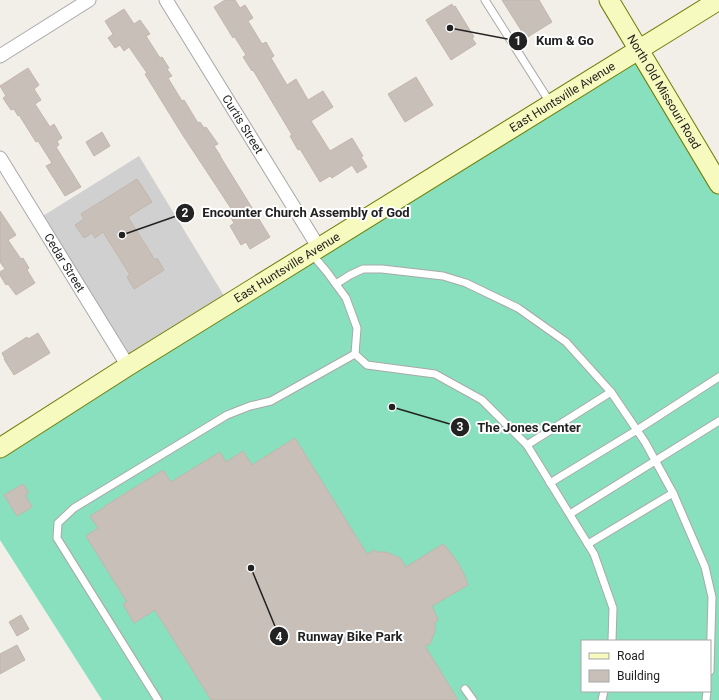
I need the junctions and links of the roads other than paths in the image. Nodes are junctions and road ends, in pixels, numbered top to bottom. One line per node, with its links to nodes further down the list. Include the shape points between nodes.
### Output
1 (89, 0): 7 (street)
2 (166, 0): 11 (street, Curtis Street)
3 (486, 0): 8 (lane)
4 (609, 0): 6 (main road, North Old Missouri Road)
5 (719, 0): 6 (main road, East Huntsville Avenue)
6 (639, 49): 8 (main road, East Huntsville Avenue); 10 (main road, North Old Missouri Road)
7 (0, 56)
8 (551, 104): 11 (main road, East Huntsville Avenue)
9 (0, 158): 14 (street, Cedar Street)
10 (719, 184)
11 (315, 251): 12 (lane); 14 (main road, East Huntsville Avenue)
12 (336, 284): 13 (lane, via 346,298 357,328); 16 (lane, via 363,269 443,276 466,283 518,308 566,342)
13 (354, 354): 19 (lane, via 367,364 435,374 482,400); 29 (lane, via 271,401 227,415 74,508 58,523 57,538)
14 (128, 366): 20 (main road, East Huntsville Avenue)
15 (719, 377): 18 (lane)
16 (611, 392): 18 (lane); 19 (lane)
17 (719, 421): 21 (lane)
18 (637, 430): 21 (lane); 22 (lane)
19 (527, 445): 22 (lane)
20 (0, 448)
21 (655, 461): 23 (lane); 24 (lane)
22 (550, 482): 24 (lane)
23 (673, 493): 25 (lane); 27 (lane, via 705,567 712,597)
24 (570, 514): 25 (lane)
25 (588, 544): 26 (lane, via 613,608)
26 (612, 640)
27 (711, 640)
28 (465, 689): 30 (lane)
29 (158, 700)
30 (472, 700)

